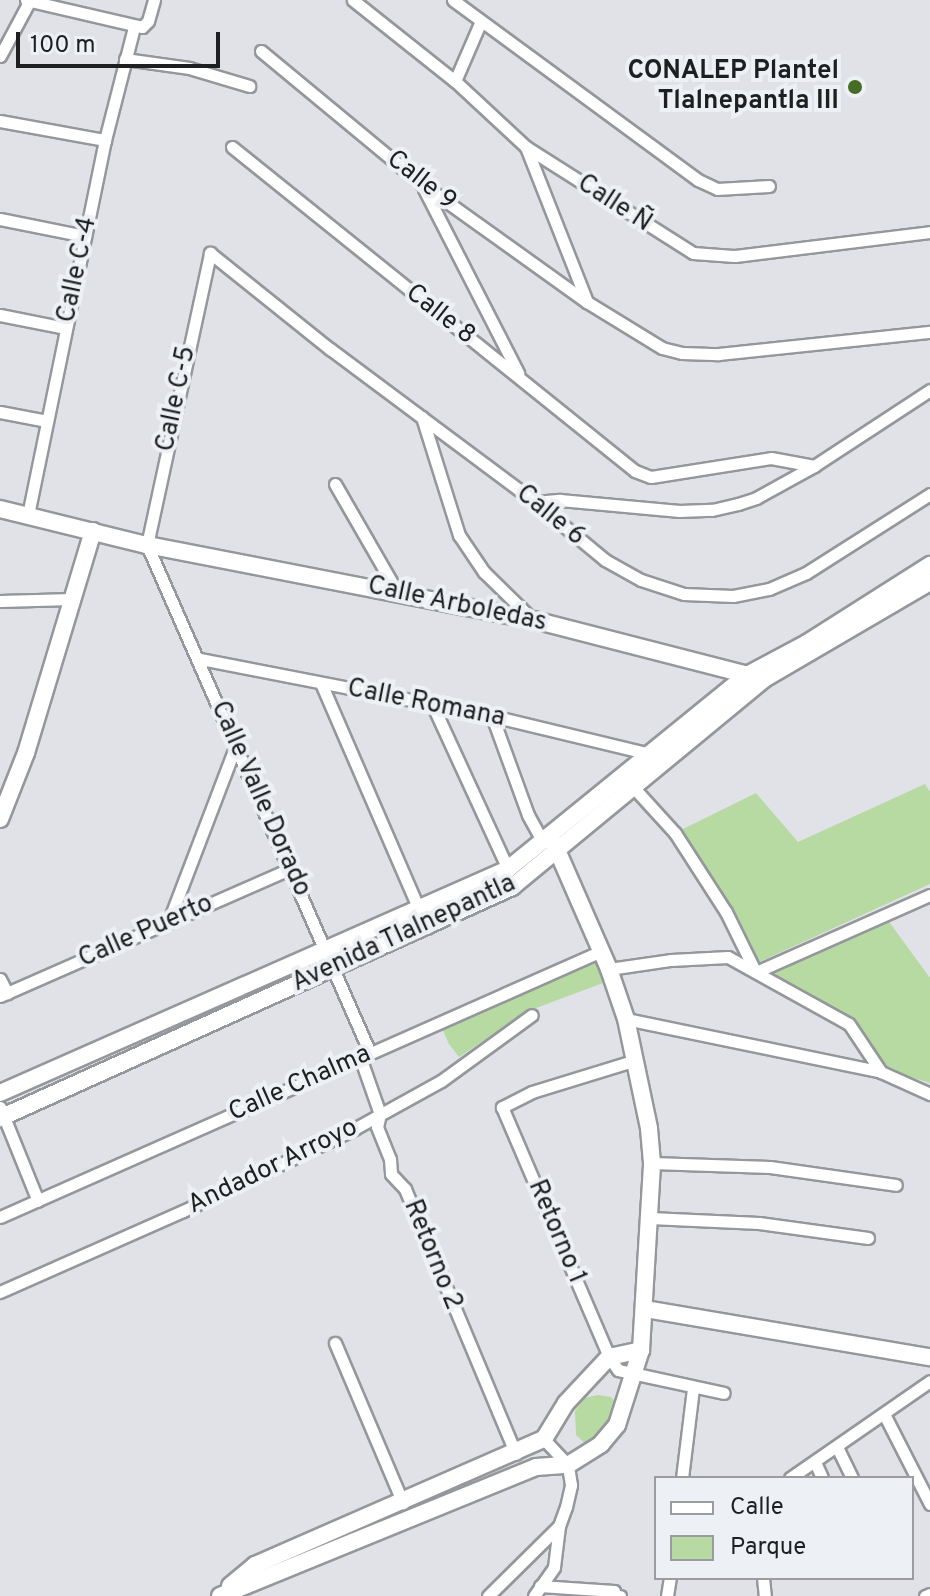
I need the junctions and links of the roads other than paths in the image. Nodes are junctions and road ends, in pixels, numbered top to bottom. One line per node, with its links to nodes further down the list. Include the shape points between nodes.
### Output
1 (28, 0): 6 (street); 8 (street)
2 (154, 0): 6 (street, Calle C-4, via 148,21)
3 (353, 0): 10 (street, Calle Ñ)
4 (453, 0): 5 (street)
5 (481, 21): 10 (street); 17 (street, via 698,180 717,189)
6 (138, 27): 9 (street, Calle C-4)
7 (261, 51): 16 (street, Calle 9)
8 (0, 56)
9 (125, 59): 11 (street, via 189,68); 13 (street, Calle C-4)
10 (455, 81): 15 (street, Calle Ñ)
11 (249, 86)
12 (0, 121): 13 (street)
13 (105, 140): 20 (street, Calle C-4)
14 (232, 147): 26 (street, Calle 8)
15 (526, 147): 19 (street, Calle Ñ, via 679,247 706,256); 22 (street)
16 (422, 184): 22 (street, Calle 9); 26 (street)
17 (769, 186)
18 (0, 219): 20 (street)
19 (930, 232)
20 (85, 236): 24 (street, Calle C-4)
21 (210, 253): 29 (street, Calle 6); 38 (street, Calle C-5)
22 (587, 302): 25 (street, Calle 9, via 643,339 682,353 719,354)
23 (0, 315): 24 (street)
24 (65, 328): 30 (street, Calle C-4)
25 (930, 332)
26 (520, 377): 31 (street, Calle 8, via 635,471 651,477 771,458)
27 (930, 390): 31 (street)
28 (0, 412): 30 (street)
29 (422, 416): 34 (street, Calle 6); 44 (street, via 459,535 484,572)
30 (47, 421): 36 (street, Calle C-4)
31 (814, 466): 34 (street, via 756,498 712,510)
32 (335, 484): 41 (street)
33 (930, 494): 34 (street, Calle 6, via 806,573 769,589 733,596 684,594 641,580 605,560)
34 (535, 502)
35 (0, 509): 36 (street, Calle Arboledas)
36 (28, 515): 37 (street, Calle Arboledas)
37 (93, 531): 38 (street, Calle Arboledas); 42 (street)
38 (147, 545): 41 (street, Calle Arboledas); 45 (street, Calle Valle Dorado)
39 (930, 565): 46 (street, Avenida Tlalnepantla)
40 (930, 582): 47 (street, Avenida Tlalnepantla)
41 (397, 592): 44 (street, Calle Arboledas)
42 (72, 599): 43 (street); 54 (street, via 26,753)
43 (0, 601)
44 (534, 620): 46 (street, Calle Arboledas)
45 (200, 659): 48 (street, Calle Romana); 51 (street, Calle Valle Dorado)
46 (747, 675): 47 (street, Calle Arboledas); 52 (street, Avenida Tlalnepantla)
47 (764, 679): 53 (street, Avenida Tlalnepantla)
48 (321, 683): 49 (street, Calle Romana); 60 (street)
49 (433, 706): 50 (street, Calle Romana); 58 (street)
50 (492, 716): 52 (street, Calle Romana); 55 (street, via 528,815 541,838)
51 (235, 748): 57 (street, Calle Valle Dorado); 61 (street)
52 (650, 754): 55 (street, Avenida Tlalnepantla)
53 (634, 788): 56 (street, Avenida Tlalnepantla); 66 (street, via 675,833 726,912)
54 (0, 819)
55 (551, 834): 56 (street); 58 (street, Avenida Tlalnepantla)
56 (557, 851): 62 (street, Avenida Tlalnepantla, via 512,887); 63 (street)
57 (291, 868): 61 (street, Calle Puerto); 64 (street, Calle Valle Dorado)
58 (508, 869): 60 (street, Avenida Tlalnepantla)
59 (930, 895): 66 (street)
60 (421, 909): 62 (street); 64 (street, Avenida Tlalnepantla)
61 (168, 923): 68 (street, Calle Puerto)
62 (427, 928): 64 (street, Avenida Tlalnepantla)
63 (599, 952): 65 (street); 71 (street, Calle Chalma)
64 (331, 959): 71 (street, Calle Valle Dorado); 74 (street, Avenida Tlalnepantla); 76 (street, Avenida Tlalnepantla)
65 (609, 969): 66 (street, via 716,956); 70 (street)
66 (756, 972): 73 (street, via 849,1024)
67 (0, 979): 68 (street)
68 (3, 995)
69 (532, 1015): 77 (street, Andador Arroyo, via 441,1081)
70 (626, 1019): 72 (street); 73 (street)
71 (365, 1055): 77 (street, Retorno 2); 80 (street, Calle Chalma)
72 (636, 1060): 78 (street); 88 (street, Retorno 1, via 532,1092 502,1107)
73 (881, 1072): 75 (street)
74 (0, 1093)
75 (930, 1094)
76 (1, 1114): 80 (street)
77 (380, 1114): 84 (street, Andador Arroyo, via 183,1211); 97 (street, Retorno 2, via 377,1127 391,1174 405,1189)
78 (652, 1163): 79 (street, via 770,1167); 82 (street)
79 (896, 1185)
80 (38, 1201): 81 (street, Calle Chalma)
81 (0, 1217)
82 (650, 1218): 83 (street, via 759,1223); 85 (street)
83 (868, 1238)
84 (0, 1292)
85 (645, 1309): 87 (street); 89 (street)
86 (335, 1343): 104 (street)
87 (641, 1350): 88 (street); 90 (street)
88 (609, 1357): 90 (street, via 618,1370); 95 (street, via 566,1403)
89 (930, 1357)
90 (633, 1375): 92 (street); 99 (street, via 617,1425 601,1444)
91 (930, 1381): 94 (street)
92 (693, 1389): 93 (street); 100 (street)
93 (724, 1393)
94 (884, 1414): 96 (street); 105 (street)
95 (544, 1439): 97 (street); 99 (street)
96 (837, 1447): 98 (street); 103 (street)
97 (516, 1454): 104 (street)
98 (815, 1462): 101 (street); 102 (street)
99 (568, 1465): 106 (street, via 571,1485); 108 (street, via 536,1467)
100 (682, 1476)
101 (793, 1476)
102 (821, 1476)
103 (851, 1476)
104 (403, 1503): 108 (street, via 255,1565)
105 (930, 1504)
106 (559, 1526): 107 (street, via 554,1567); 109 (street)
107 (537, 1591): 110 (street, via 614,1591)
108 (219, 1596)
109 (488, 1596)
110 (620, 1596)

